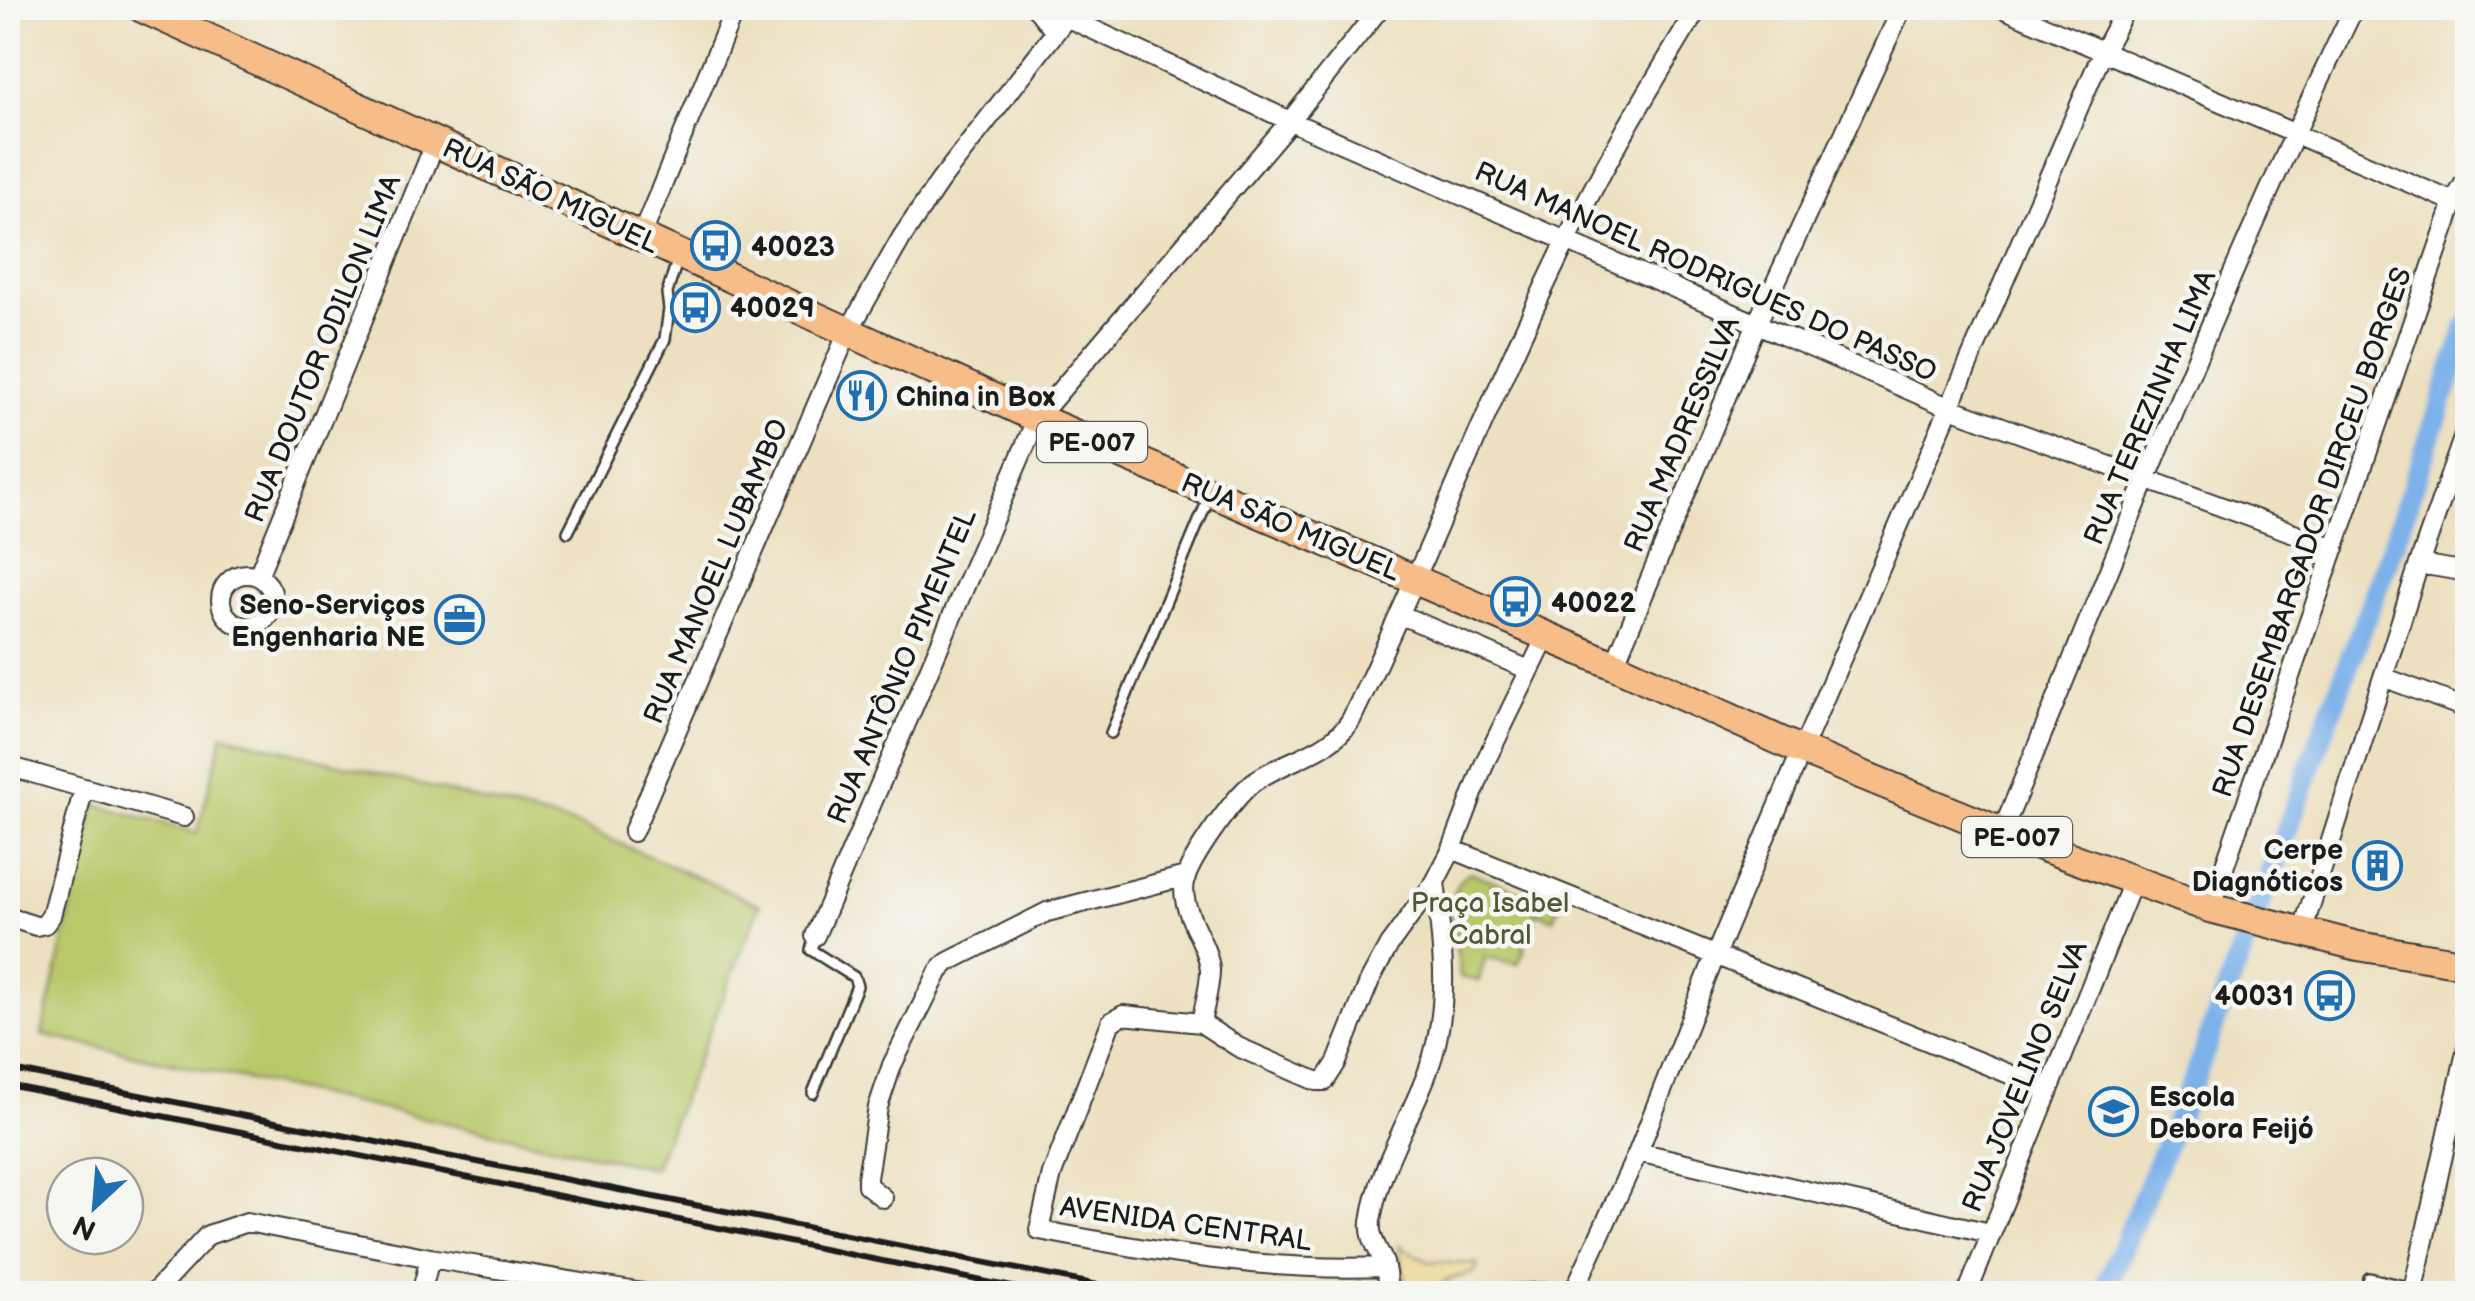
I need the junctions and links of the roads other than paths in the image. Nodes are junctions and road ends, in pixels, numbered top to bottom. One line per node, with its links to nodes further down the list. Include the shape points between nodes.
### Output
1 (142, 8): 15 (main road, RUA SÃO MIGUEL / PE-007)
2 (735, 8): 18 (street)
3 (1036, 8): 11 (street, RUA MANOEL RODRIGUES DO PASSO)
4 (1049, 8): 11 (lane)
5 (1380, 8): 13 (street, RUA ANTÔNIO PIMENTEL)
6 (1698, 8): 19 (street)
7 (1902, 8): 21 (street, RUA MADRESSILVA)
8 (2002, 8): 12 (street)
9 (2126, 8): 12 (street)
10 (2354, 8): 14 (street, RUA TEREZINHA LIMA)
11 (1064, 20): 13 (street, RUA MANOEL RODRIGUES DO PASSO); 22 (street, RUA MANOEL LUBAMBO, via 940,181)
12 (2103, 51): 14 (street); 23 (street)
13 (1290, 122): 19 (street, RUA MANOEL RODRIGUES DO PASSO); 24 (street, RUA ANTÔNIO PIMENTEL)
14 (2294, 135): 17 (street); 26 (street, RUA TEREZINHA LIMA)
15 (436, 140): 18 (main road, RUA SÃO MIGUEL / PE-007); 32 (street, RUA DOUTOR ODILON LIMA)
16 (2468, 176): 17 (street, RUA DESEMBARGADOR DIRCEU BORGES)
17 (2454, 202): 29 (street, RUA DESEMBARGADOR DIRCEU BORGES)
18 (641, 237): 20 (main road, RUA SÃO MIGUEL / PE-007)
19 (1566, 240): 21 (street, RUA MANOEL RODRIGUES DO PASSO); 33 (street)
20 (678, 255): 22 (main road, RUA SÃO MIGUEL / PE-007); 28 (lane, via 667,293 665,339)
21 (1757, 323): 23 (street, RUA MANOEL RODRIGUES DO PASSO); 36 (street, RUA MADRESSILVA)
22 (848, 332): 24 (main road, RUA SÃO MIGUEL / PE-007); 45 (street, RUA MANOEL LUBAMBO)
23 (1948, 407): 26 (street, RUA MANOEL RODRIGUES DO PASSO); 41 (street)
24 (1037, 418): 27 (main road, RUA SÃO MIGUEL / PE-007); 54 (street, RUA ANTÔNIO PIMENTEL)
25 (2468, 424): 30 (street)
26 (2147, 481): 29 (street, RUA MANOEL RODRIGUES DO PASSO); 46 (street, RUA TEREZINHA LIMA)
27 (1211, 492): 33 (main road, RUA SÃO MIGUEL / PE-007); 40 (lane)
28 (568, 532)
29 (2334, 548): 51 (street, RUA DESEMBARGADOR DIRCEU BORGES)
30 (2420, 564): 31 (street); 38 (street)
31 (2468, 572)
32 (258, 576)
33 (1416, 579): 34 (street); 35 (main road, RUA SÃO MIGUEL / PE-007)
34 (1401, 615): 37 (street, RUA SÃO MIGUEL); 48 (street, via 1344,732 1253,782)
35 (1547, 635): 36 (main road, RUA SÃO MIGUEL / PE-007); 37 (street)
36 (1614, 664): 41 (main road, RUA SÃO MIGUEL / PE-007)
37 (1530, 670): 47 (street)
38 (2384, 677): 39 (street); 53 (street)
39 (2468, 709)
40 (1111, 732)
41 (1802, 750): 46 (main road, RUA SÃO MIGUEL / PE-007); 55 (street)
42 (8, 766): 43 (street)
43 (84, 788): 44 (street); 52 (street, via 51,916 36,926)
44 (184, 817)
45 (633, 832)
46 (2002, 832): 49 (main road, RUA SÃO MIGUEL / PE-007)
47 (1452, 849): 50 (street); 55 (street)
48 (1186, 876): 57 (street, via 1191,920 1210,970); 62 (street, via 1046,912 972,947 939,971 878,1106 867,1185)
49 (2134, 880): 51 (main road, RUA SÃO MIGUEL / PE-007); 59 (street, RUA JOVELINO SELVA)
50 (1435, 882): 57 (street, via 1389,944 1324,1081 1238,1047); 65 (street, via 1442,1024 1371,1222)
51 (2210, 908): 53 (main road, RUA SÃO MIGUEL / PE-007)
52 (8, 917)
53 (2302, 932): 56 (main road, RUA SÃO MIGUEL / PE-007)
54 (815, 936): 60 (lane, via 811,950 854,976 857,986)
55 (1715, 956): 59 (street); 61 (street)
56 (2468, 964)
57 (1201, 1023): 65 (street, AVENIDA CENTRAL, via 1124,1015 1111,1022 1052,1174 1039,1230 1236,1264)
58 (2468, 1043): 66 (street)
59 (2048, 1090): 63 (street, RUA JOVELINO SELVA)
60 (813, 1093)
61 (1638, 1152): 63 (street); 67 (street)
62 (883, 1198)
63 (1990, 1233): 73 (street, RUA JOVELINO SELVA)
64 (430, 1258): 68 (street, via 247,1222 208,1235); 69 (street); 70 (street)
65 (1385, 1267): 71 (street)
66 (2412, 1291): 74 (lane, via 2369,1278)
67 (1574, 1292): 72 (street)
68 (154, 1294)
69 (421, 1294)
70 (649, 1294)
71 (1388, 1294)
72 (1506, 1294)
73 (1967, 1294)
74 (2364, 1294)

